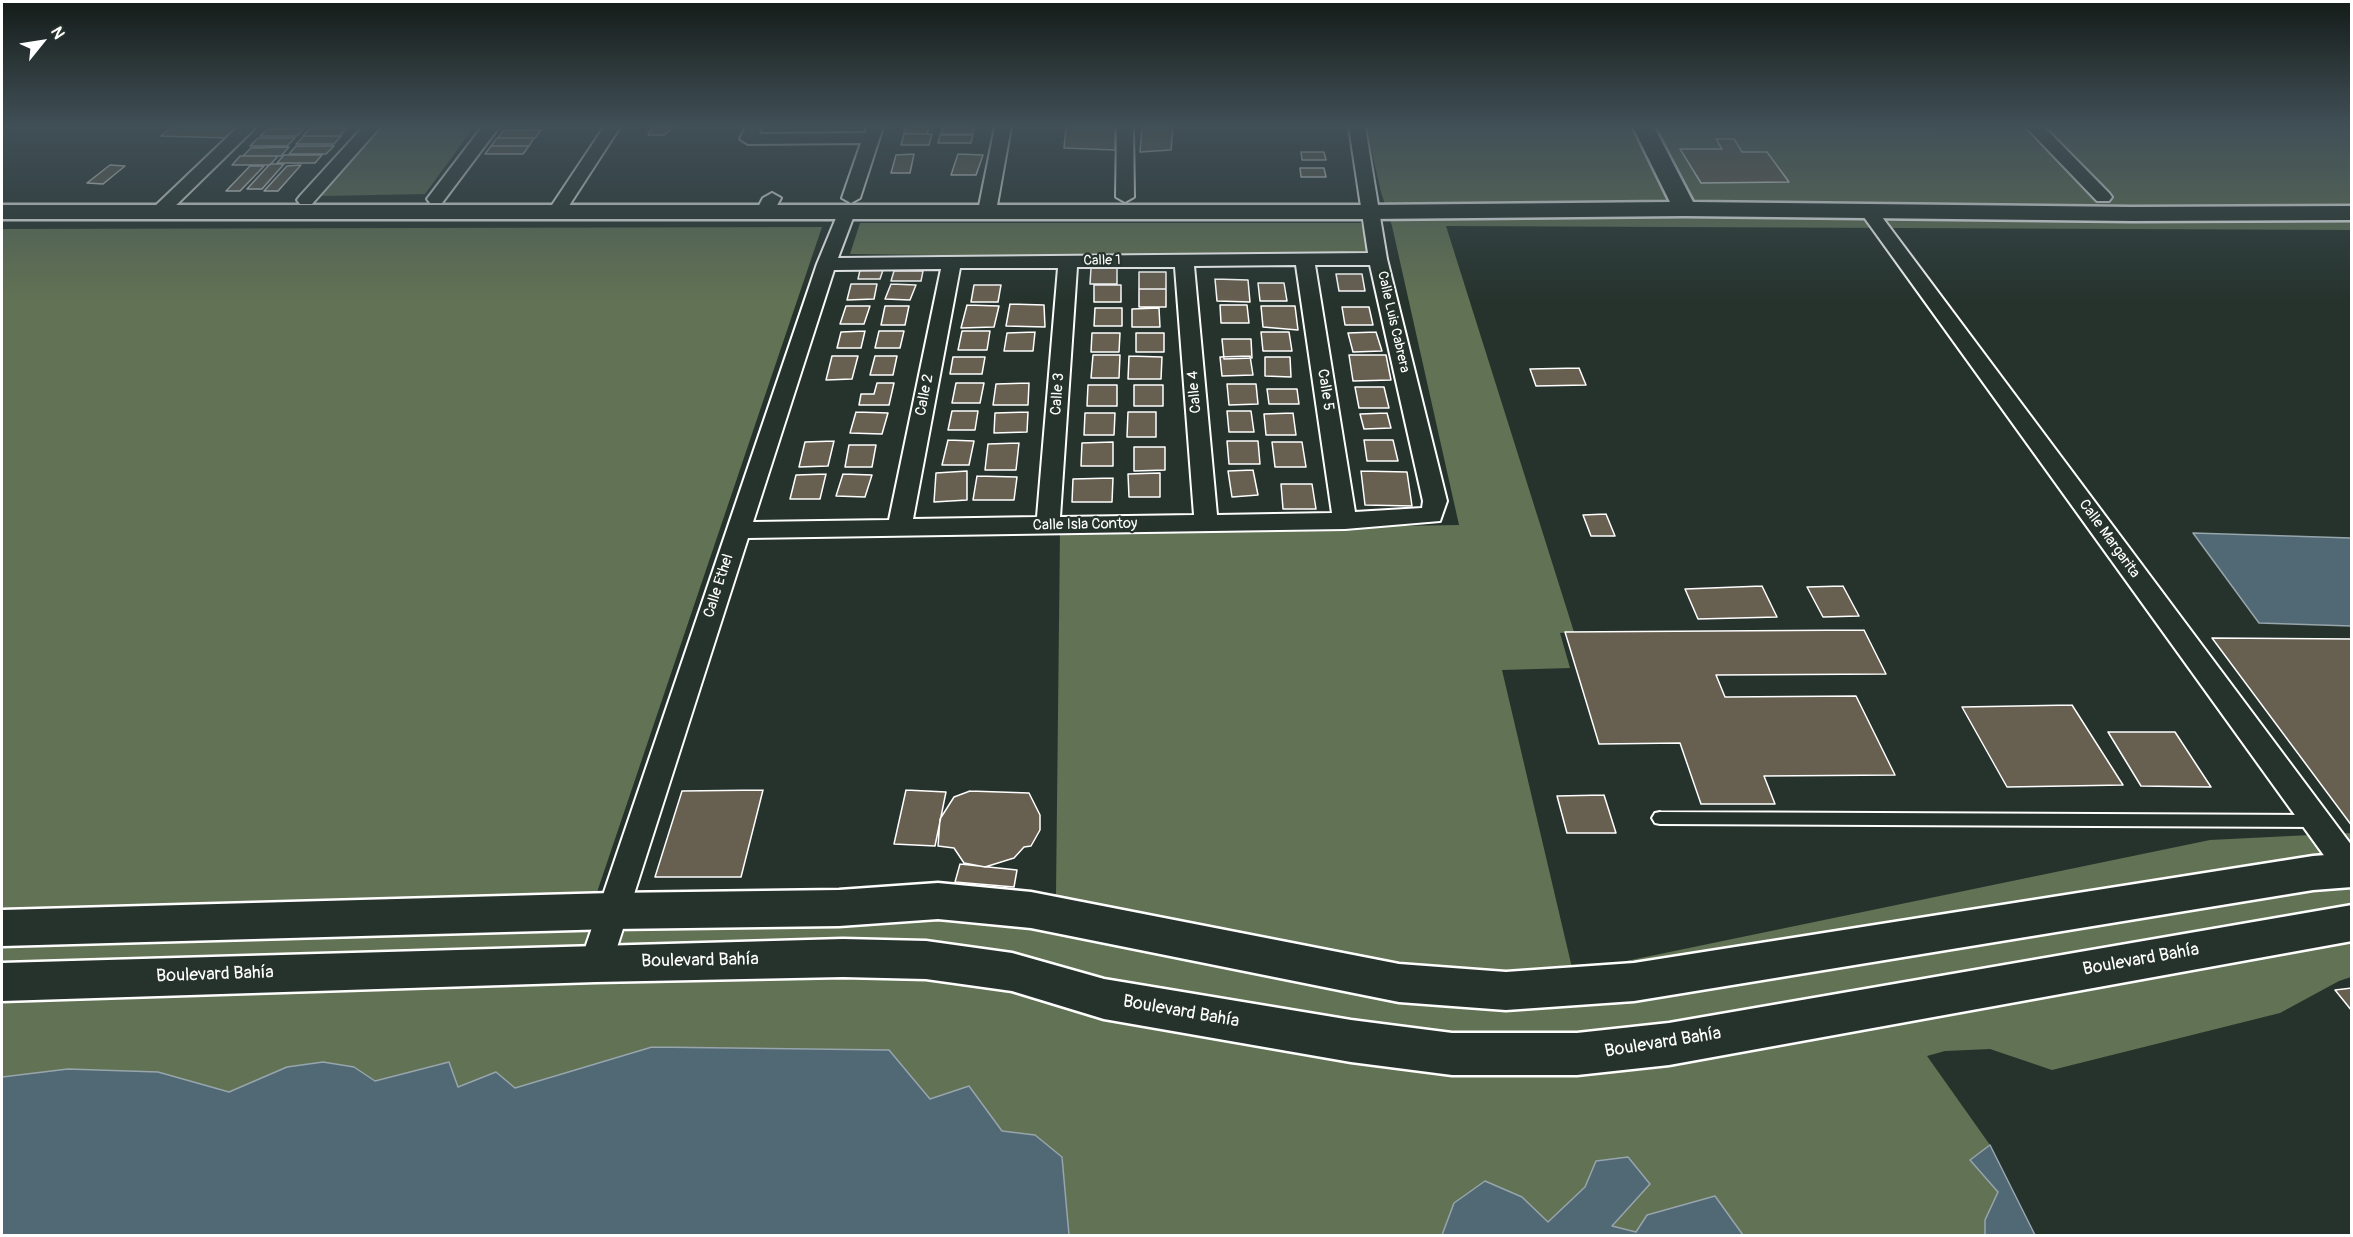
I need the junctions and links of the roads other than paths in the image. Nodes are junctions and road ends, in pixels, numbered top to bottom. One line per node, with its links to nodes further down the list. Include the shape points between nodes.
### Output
1 (187, 185): 21 (street)
2 (320, 185): 16 (street)
3 (447, 185): 15 (street)
4 (574, 185): 22 (street)
5 (856, 185): 18 (street, Calle Ethel)
6 (992, 185): 19 (street)
7 (1125, 185): 12 (street)
8 (1367, 185): 20 (street, Calle Luis Cabrera)
9 (1673, 185): 17 (main road)
10 (2091, 185): 13 (street)
11 (2352, 196): 13 (main road)
12 (1125, 197): 19 (main road); 20 (main road)
13 (2103, 197): 17 (main road)
14 (2, 199): 21 (main road)
15 (436, 199): 16 (main road); 22 (main road)
16 (306, 200): 21 (main road)
17 (1682, 202): 20 (main road); 23 (main road)
18 (849, 204): 19 (main road); 22 (main road); 31 (street, Calle Ethel)
19 (988, 204): 20 (main road)
20 (1370, 204): 26 (street, Calle Luis Cabrera)
21 (166, 205): 22 (main road); 24 (main road)
22 (560, 206)
23 (1867, 209): 25 (main road); 39 (street, Calle Margarita)
24 (2, 212)
25 (2352, 213)
26 (1378, 259): 27 (street, Calle 1); 32 (street, Calle Luis Cabrera, via 1435,501)
27 (1305, 260): 28 (street, Calle 1); 33 (street, Calle 5)
28 (1184, 261): 29 (street, Calle 1); 34 (street, Calle 4)
29 (1068, 262): 30 (street, Calle 1); 35 (street, Calle 3)
30 (952, 263): 31 (street, Calle 1); 36 (street, Calle 2)
31 (826, 264): 37 (street, Calle Ethel)
32 (1432, 515): 33 (street, Calle Isla Contoy)
33 (1345, 521): 34 (street, Calle Isla Contoy)
34 (1206, 523): 35 (street, Calle Isla Contoy)
35 (1048, 525): 36 (street, Calle Isla Contoy)
36 (899, 528): 37 (street, Calle Isla Contoy)
37 (737, 530): 41 (street, Calle Ethel)
38 (1660, 818): 39 (lane)
39 (2316, 821): 40 (street, Calle Margarita)
40 (2352, 870): 41 (main road, via 2313,873 1634,982 1506,991 1399,983 1043,912 949,902 839,908)
41 (612, 911): 43 (main road); 44 (street, Calle Ethel)
42 (2352, 923): 44 (main road, Boulevard Bahía, via 1669,1044 1577,1054 1452,1054 1351,1041 1104,999 1012,972 926,960)
43 (2, 928)
44 (596, 963): 45 (main road, Boulevard Bahía)
45 (2, 982)

